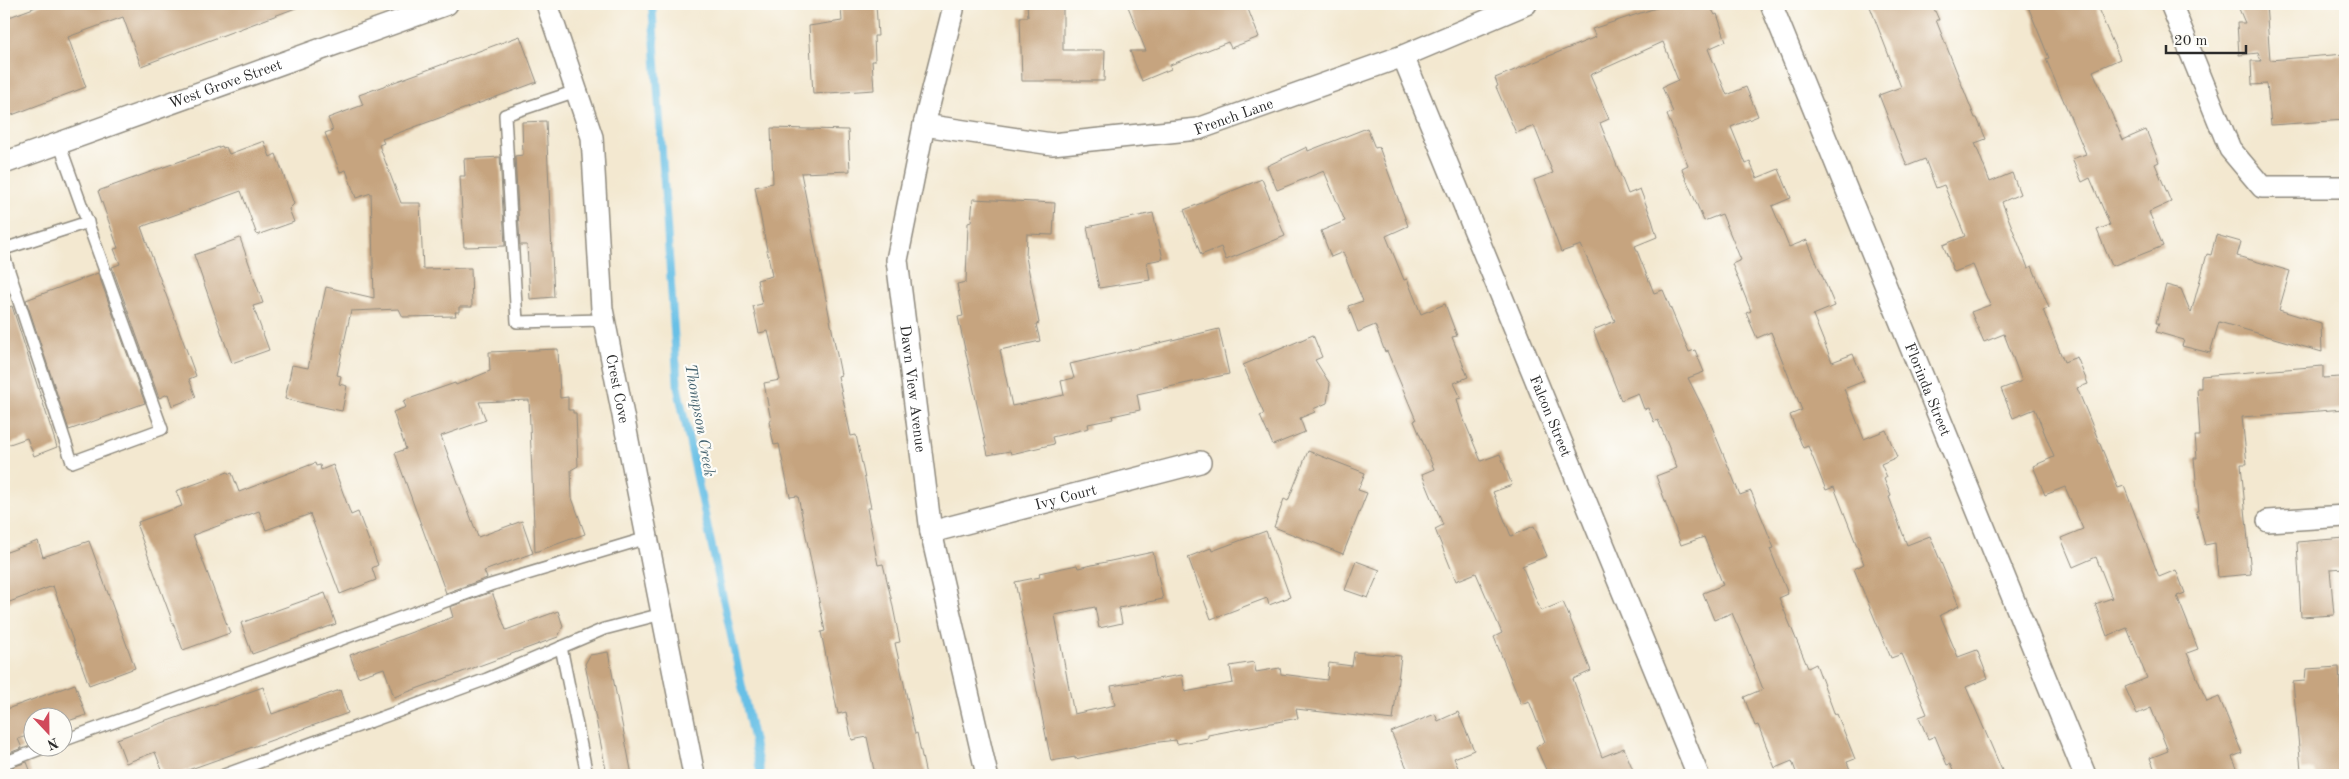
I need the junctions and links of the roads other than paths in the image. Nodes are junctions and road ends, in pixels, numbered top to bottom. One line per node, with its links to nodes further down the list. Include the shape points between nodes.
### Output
1 (446, 4): 10 (street, West Grove Street)
2 (547, 4): 8 (street, Crest Cove)
3 (952, 4): 9 (street, Dawn View Avenue)
4 (1526, 4): 7 (street, French Lane)
5 (1771, 4): 32 (street, Florinda Street)
6 (2171, 4): 12 (street, via 2230,149 2262,187)
7 (1403, 56): 9 (street, French Lane, via 1198,129 1052,144); 31 (street, Falcon Street)
8 (576, 91): 16 (street, Crest Cove, via 592,137); 16 (lane, via 505,115 517,322)
9 (924, 125): 20 (street, Dawn View Avenue, via 897,260)
10 (59, 143): 11 (street, West Grove Street); 13 (lane)
11 (4, 163)
12 (2345, 186)
13 (88, 222): 14 (lane); 15 (lane, via 162,430 72,462)
14 (4, 249)
15 (4, 256)
16 (604, 320): 21 (street, Crest Cove)
17 (1200, 462): 20 (street, Ivy Court)
18 (2345, 516): 19 (street)
19 (2268, 521)
20 (931, 532): 30 (street, Dawn View Avenue)
21 (647, 538): 22 (street, Crest Cove); 24 (lane, via 490,585)
22 (662, 614): 23 (lane, via 604,629); 29 (street, Crest Cove)
23 (561, 647): 27 (lane, via 487,679); 28 (lane)
24 (72, 737)
25 (22, 756): 26 (lane)
26 (4, 763)
27 (224, 775)
28 (588, 775)
29 (694, 775)
30 (987, 775)
31 (1698, 775)
32 (2085, 775)

